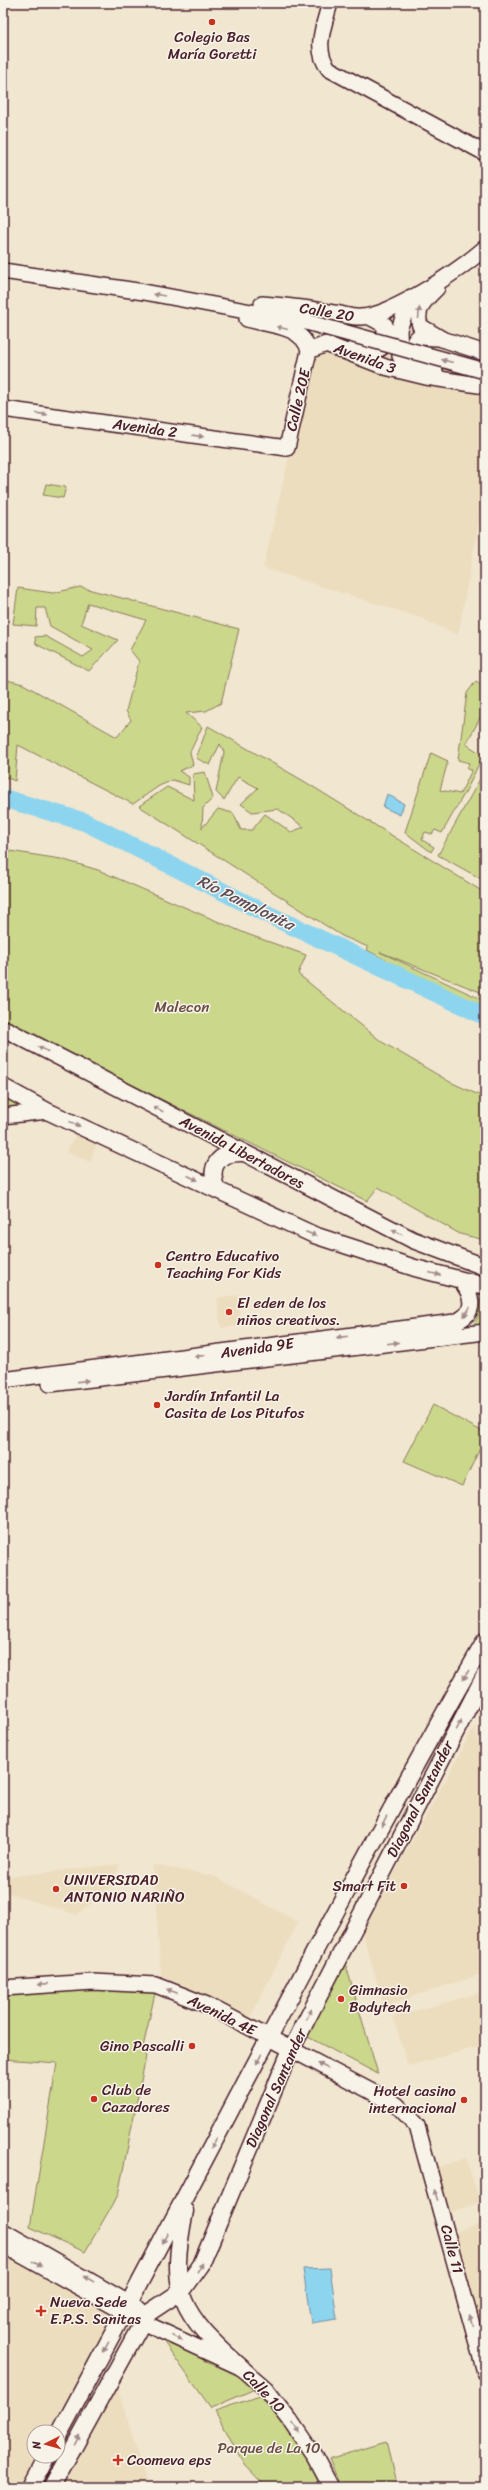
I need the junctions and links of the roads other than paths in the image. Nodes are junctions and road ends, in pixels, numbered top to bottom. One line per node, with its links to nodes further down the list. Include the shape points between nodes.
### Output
1 (330, 3): 2 (street, via 320,52 323,62 329,69)
2 (485, 153)
3 (485, 248): 5 (street, Calle 20)
4 (3, 271): 7 (street, Avenida 3, one-way to 4)
5 (442, 278): 6 (street, Calle 20); 10 (street, one-way to 5, via 420,326 418,317 420,306)
6 (411, 297): 9 (street, Calle 20, via 384,312); 14 (street, via 401,319 399,339 400,356)
7 (197, 302): 8 (street, Avenida 3); 9 (street, Calle 20, via 230,301 302,307 354,317)
8 (213, 306): 12 (street, Avenida 3, one-way to 8, via 304,339 293,331 234,316); 15 (street, Avenida 3, one-way to 8, bridge, via 273,314)
9 (368, 316): 11 (street, via 385,325 386,339 381,348 373,351)
10 (442, 339): 13 (street); 14 (street, via 418,337 407,351 408,358)
11 (341, 348): 12 (street, Avenida 3, via 326,344); 16 (street, Avenida 3, via 385,367 426,377)
12 (309, 351): 18 (street, Calle 20E)
13 (485, 353)
14 (413, 363): 16 (street)
15 (485, 371)
16 (480, 385)
17 (3, 409): 18 (street, Avenida 2, one-way to 18)
18 (286, 448)
19 (3, 1028): 23 (main road, Avenida Libertadores, one-way to 19)
20 (4, 1089): 21 (main road)
21 (47, 1112): 22 (street); 24 (main road, one-way to 24)
22 (3, 1116)
23 (243, 1153): 24 (main road, via 226,1155 214,1167 212,1179); 25 (main road, Avenida Libertadores, one-way to 23, via 413,1240)
24 (217, 1190): 26 (main road, one-way to 26, via 314,1235 415,1268)
25 (485, 1267)
26 (472, 1282): 27 (main road); 29 (street, Avenida 9E, one-way to 29, via 472,1305 466,1316 455,1322)
27 (485, 1295)
28 (485, 1332): 30 (street, Avenida 9E, one-way to 28)
29 (3, 1380)
30 (3, 1390)
31 (485, 1641): 34 (main road, Diagonal Santander, one-way to 34, via 402,1786 349,1888 320,1922)
32 (485, 1675): 35 (main road, Diagonal Santander, one-way to 32)
33 (3, 1988): 34 (street, Avenida 4E, one-way to 33, via 207,2005 156,1985 93,1982)
34 (265, 2036): 35 (street, Avenida 4E); 37 (main road, via 280,2048 281,2056 254,2118); 38 (main road, Diagonal Santander, one-way to 38)
35 (291, 2049): 36 (street, Avenida 4E, one-way to 35, via 403,2110 387,2098); 37 (main road, Diagonal Santander)
36 (417, 2126): 45 (street, Calle 11, one-way to 36)
37 (246, 2156): 41 (main road, Diagonal Santander, one-way to 37, via 193,2279 203,2261)
38 (190, 2192): 41 (main road, via 178,2248); 42 (main road, Diagonal Santander, one-way to 42)
39 (3, 2231): 42 (street, one-way to 39)
40 (3, 2245): 42 (street, one-way to 42)
41 (180, 2292): 43 (main road, Diagonal Santander); 44 (main road, via 199,2327)
42 (127, 2308): 43 (street, Calle 10); 46 (main road, Diagonal Santander, one-way to 46)
43 (144, 2318): 44 (street, Calle 10, one-way to 44); 49 (main road, Diagonal Santander, one-way to 43)
44 (242, 2368): 50 (street, Calle 10, one-way to 50, via 266,2389 290,2420 315,2457)
45 (485, 2372)
46 (64, 2424)
47 (44, 2464): 48 (main road)
48 (31, 2487)
49 (52, 2487)
50 (331, 2487)

